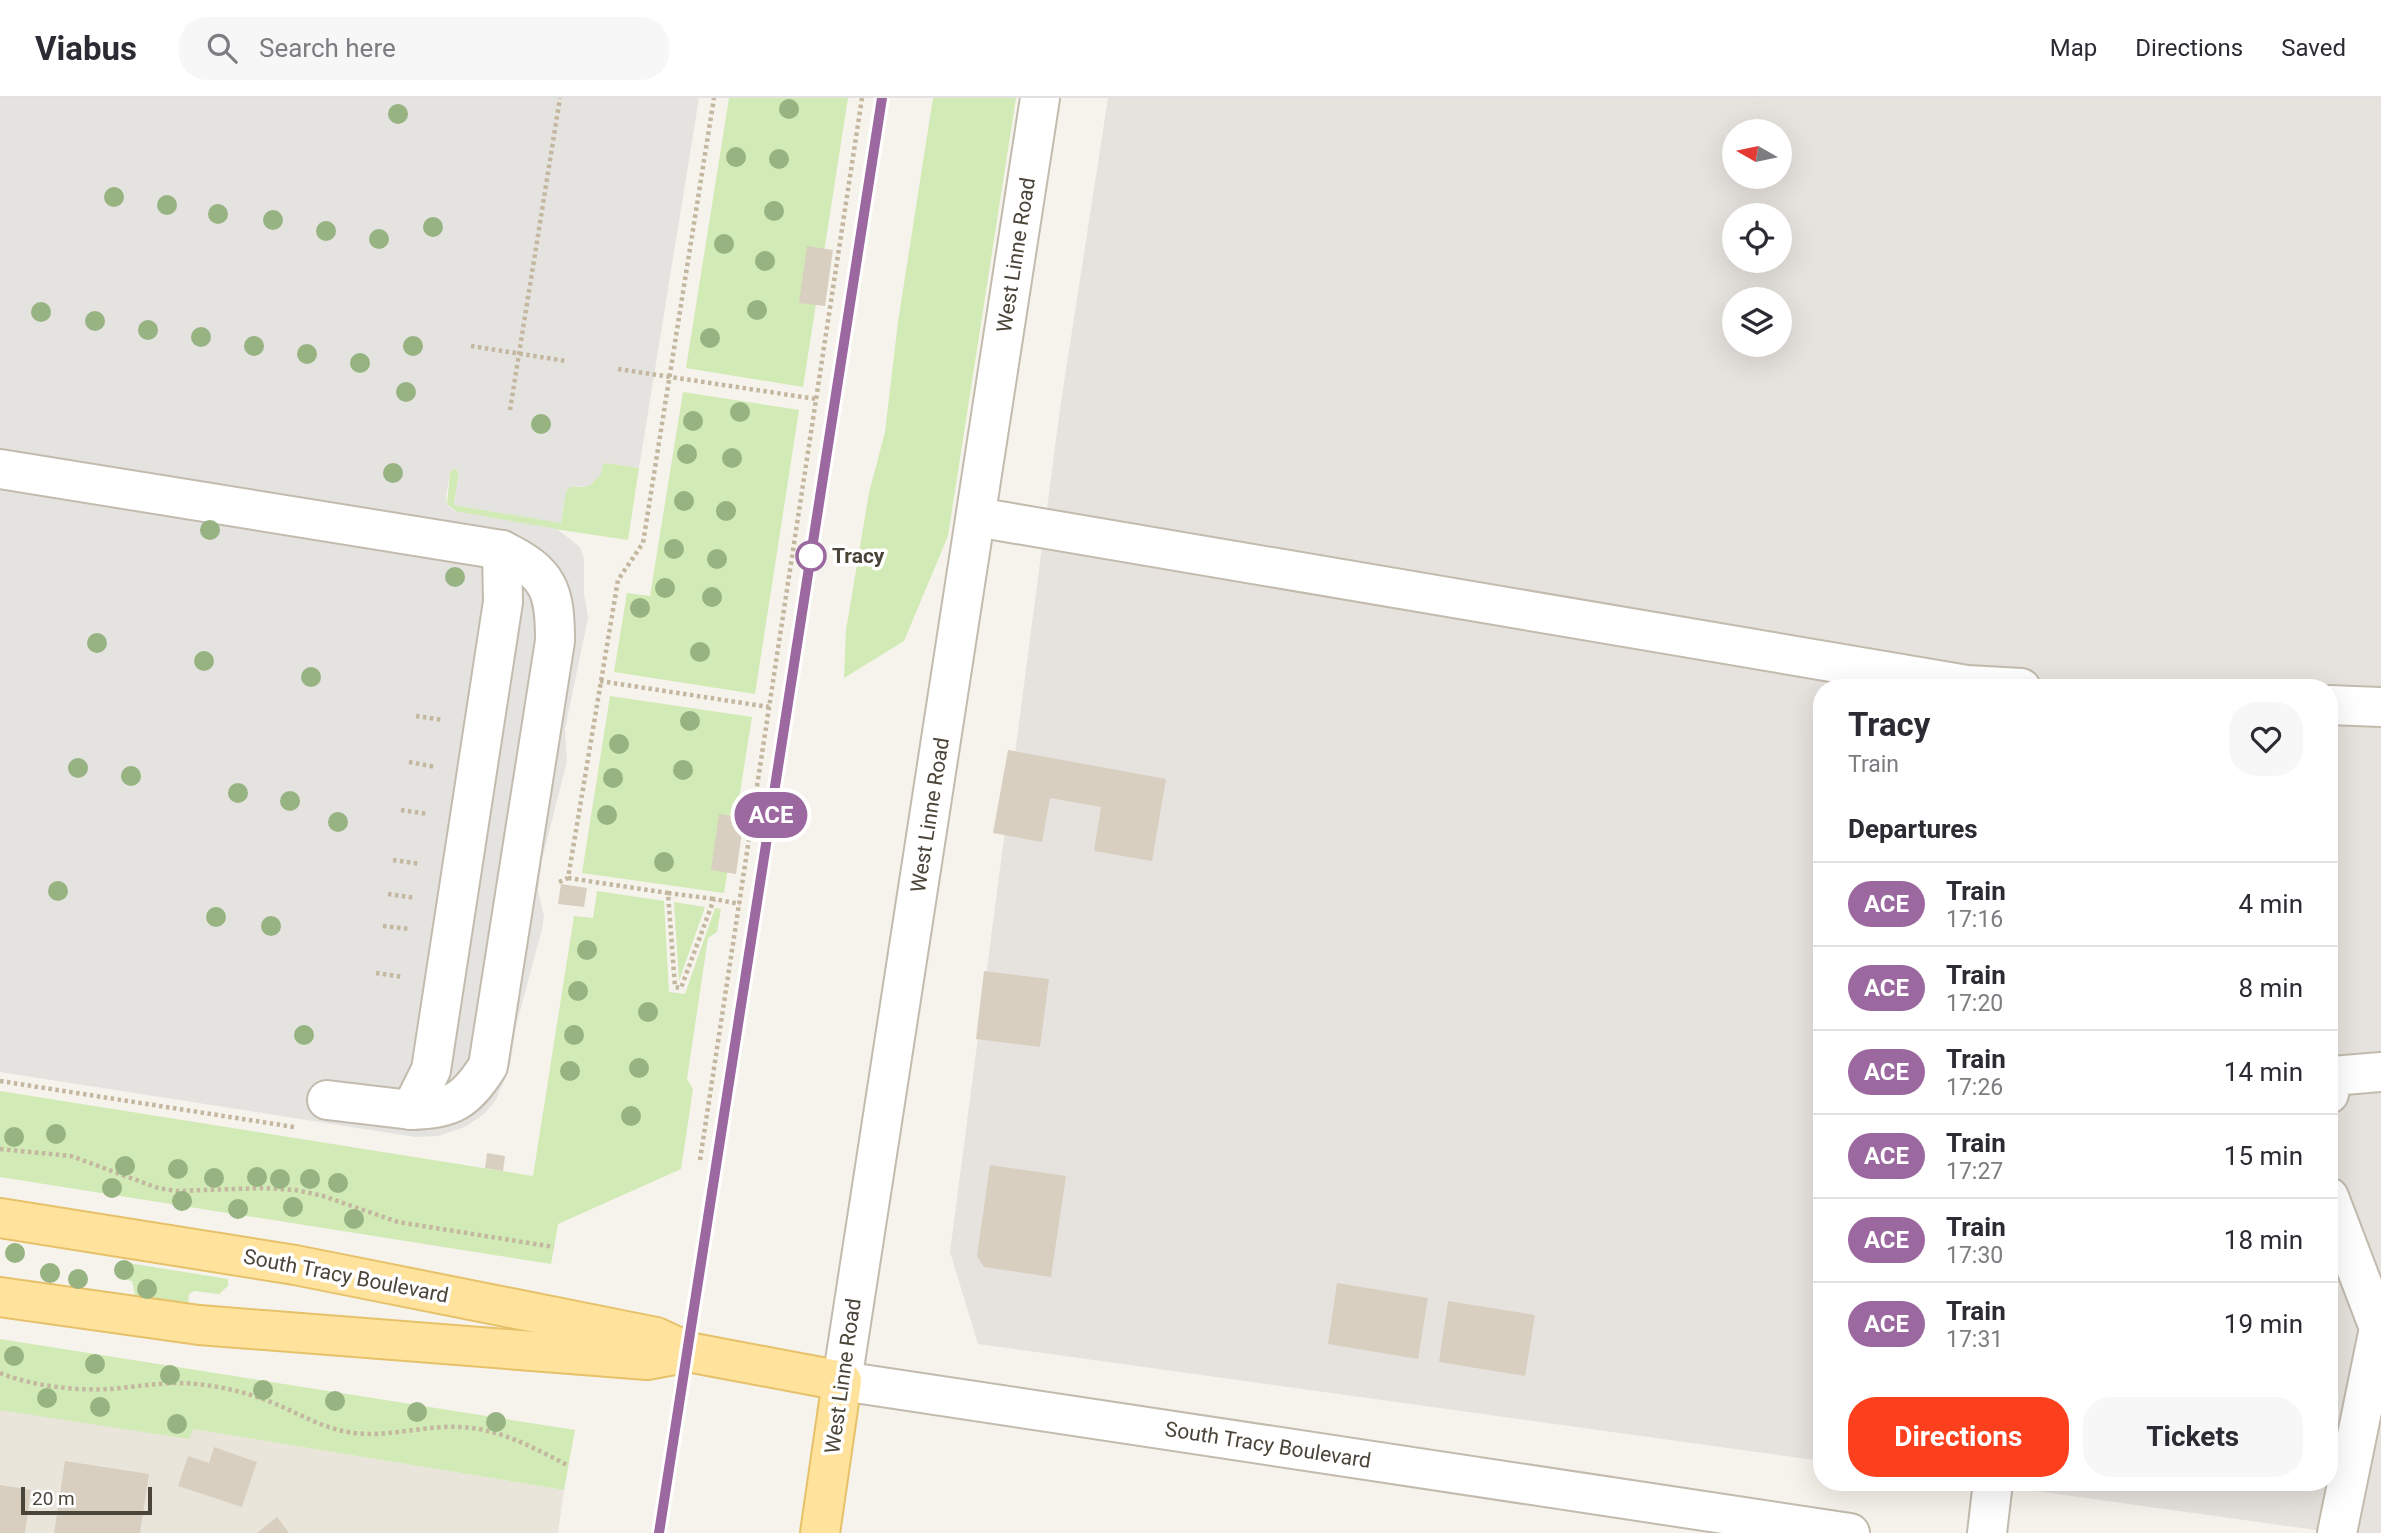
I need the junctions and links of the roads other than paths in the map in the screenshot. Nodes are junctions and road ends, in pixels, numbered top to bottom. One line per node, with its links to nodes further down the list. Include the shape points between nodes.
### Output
1 (1040, 98): 3 (street, West Linne Road)
2 (0, 469): 4 (street)
3 (976, 517): 5 (street); 17 (street, West Linne Road)
4 (502, 550): 11 (street, via 503,602 433,1056 423,1091); 11 (street, via 525,561 542,578 555,605 555,641 488,1066 474,1089 457,1102)
5 (1932, 679)
6 (2338, 705): 7 (street)
7 (2381, 707)
8 (2381, 1072): 9 (street)
9 (2338, 1076)
10 (327, 1100): 11 (street)
11 (411, 1110)
12 (0, 1218): 16 (main road, South Tracy Boulevard, via 309,1268 656,1337)
13 (2338, 1219): 15 (street)
14 (0, 1297): 16 (main road, South Tracy Boulevard, via 199,1325 648,1360)
15 (2380, 1328): 22 (street)
16 (688, 1352): 17 (main road, South Tracy Boulevard)
17 (842, 1381): 19 (main road, West Linne Road); 20 (street, South Tracy Boulevard)
18 (1992, 1491): 21 (street)
19 (820, 1533)
20 (1850, 1533)
21 (1987, 1533)
22 (2337, 1533)

